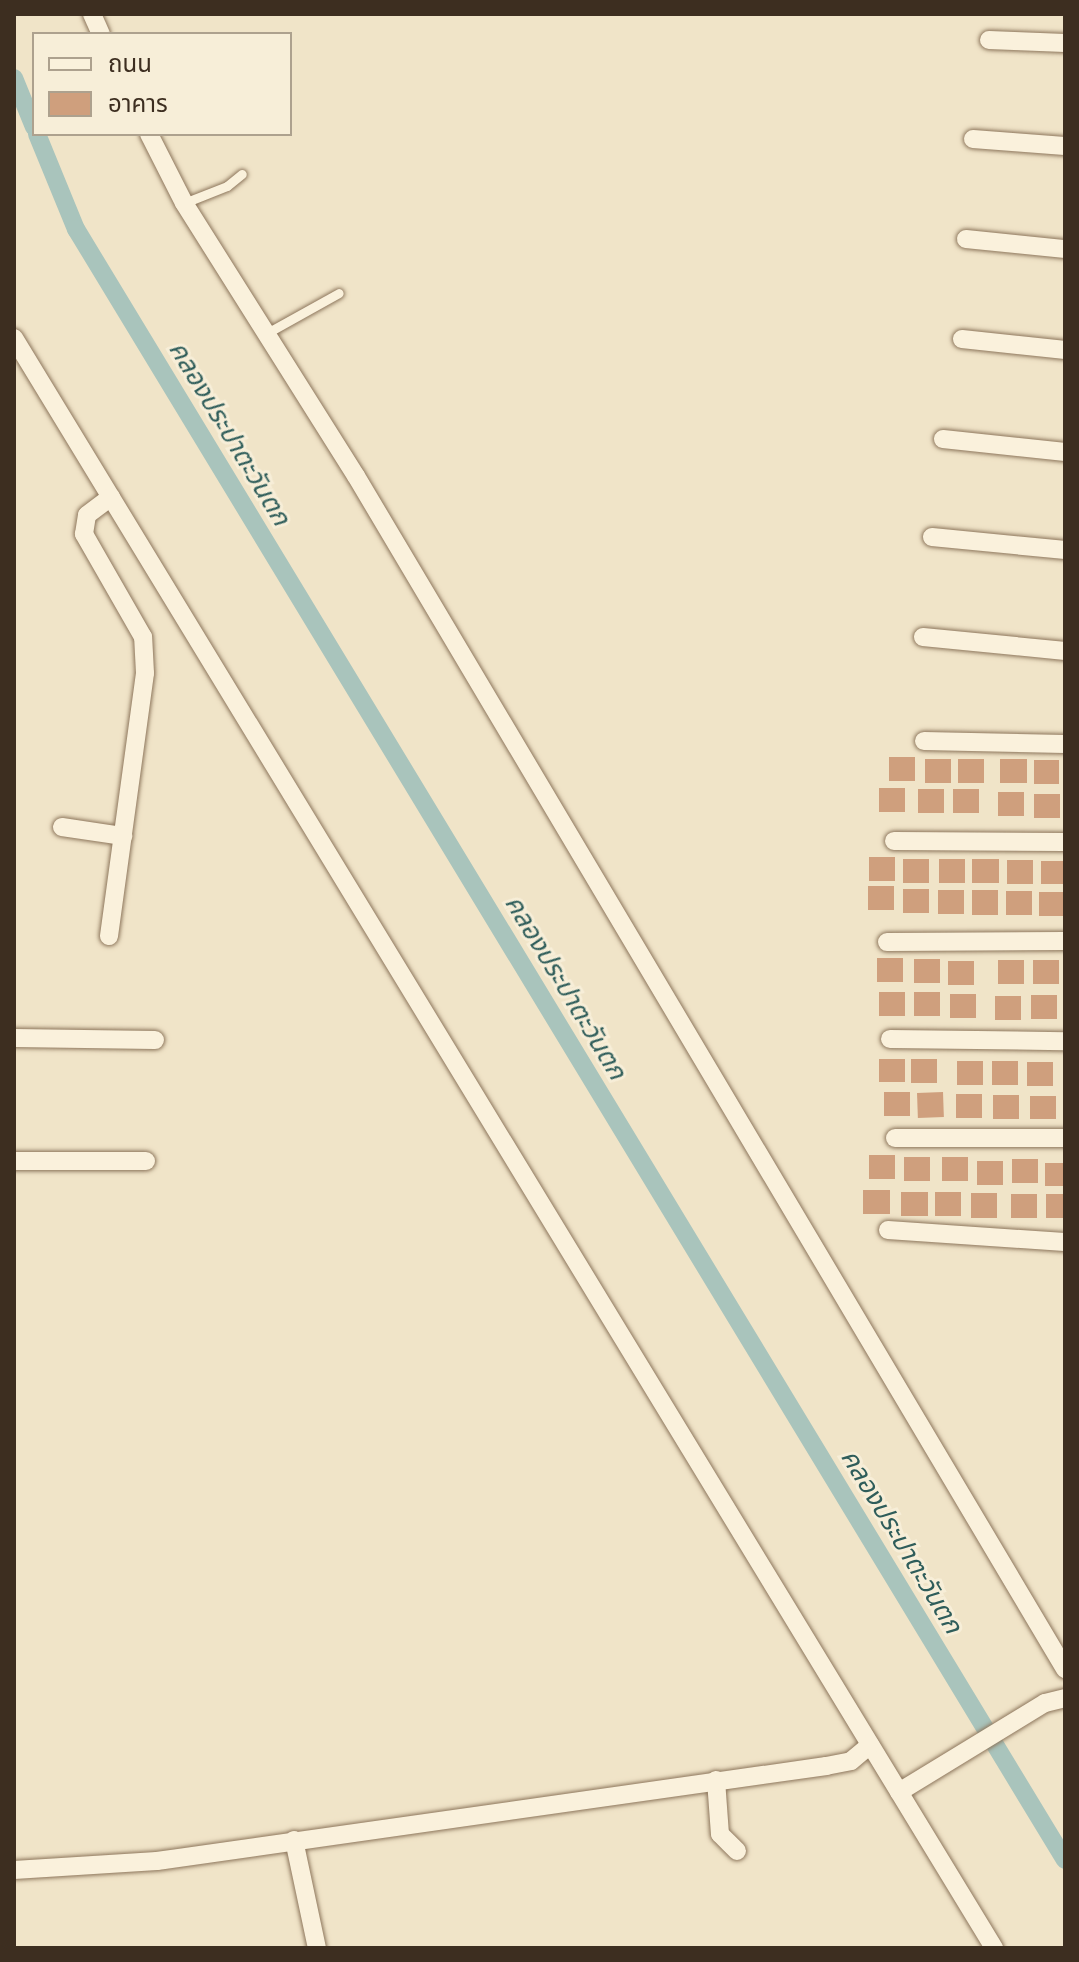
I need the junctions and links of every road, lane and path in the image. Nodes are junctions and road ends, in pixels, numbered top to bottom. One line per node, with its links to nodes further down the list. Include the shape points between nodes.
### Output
1 (989, 40): 2 (street)
2 (1065, 43)
3 (150, 136): 7 (street)
4 (973, 139): 5 (street)
5 (1065, 146)
6 (242, 174): 7 (lane, via 227,186)
7 (184, 203): 11 (street)
8 (966, 239): 9 (street)
9 (1065, 249)
10 (339, 293): 11 (lane)
11 (267, 333): 41 (street)
12 (14, 338): 17 (street)
13 (962, 339): 14 (street)
14 (1065, 350)
15 (943, 439): 16 (street)
16 (1065, 452)
17 (111, 497): 25 (street, via 87,515 84,534 137,625 145,649); 43 (street)
18 (932, 537): 19 (street)
19 (1065, 550)
20 (923, 637): 21 (street)
21 (1065, 651)
22 (924, 741): 23 (street)
23 (1065, 744)
24 (62, 827): 25 (street)
25 (123, 836): 28 (street)
26 (894, 841): 27 (street)
27 (1065, 842)
28 (109, 936)
29 (1065, 941): 30 (street)
30 (887, 942)
31 (14, 1038): 33 (street)
32 (890, 1039): 34 (street)
33 (155, 1040)
34 (1065, 1041)
35 (895, 1138): 36 (street)
36 (1065, 1138)
37 (14, 1161): 38 (street)
38 (146, 1161)
39 (888, 1230): 40 (street)
40 (1065, 1242)
41 (1065, 1669)
42 (1065, 1698): 45 (street, via 1045,1703)
43 (870, 1745): 44 (street, via 851,1761); 45 (street)
44 (716, 1780): 46 (street); 47 (street, via 720,1834)
45 (899, 1792): 50 (street)
46 (294, 1840): 48 (street, via 79,1870); 49 (street)
47 (737, 1851)
48 (14, 1870)
49 (317, 1948)
50 (994, 1948)

